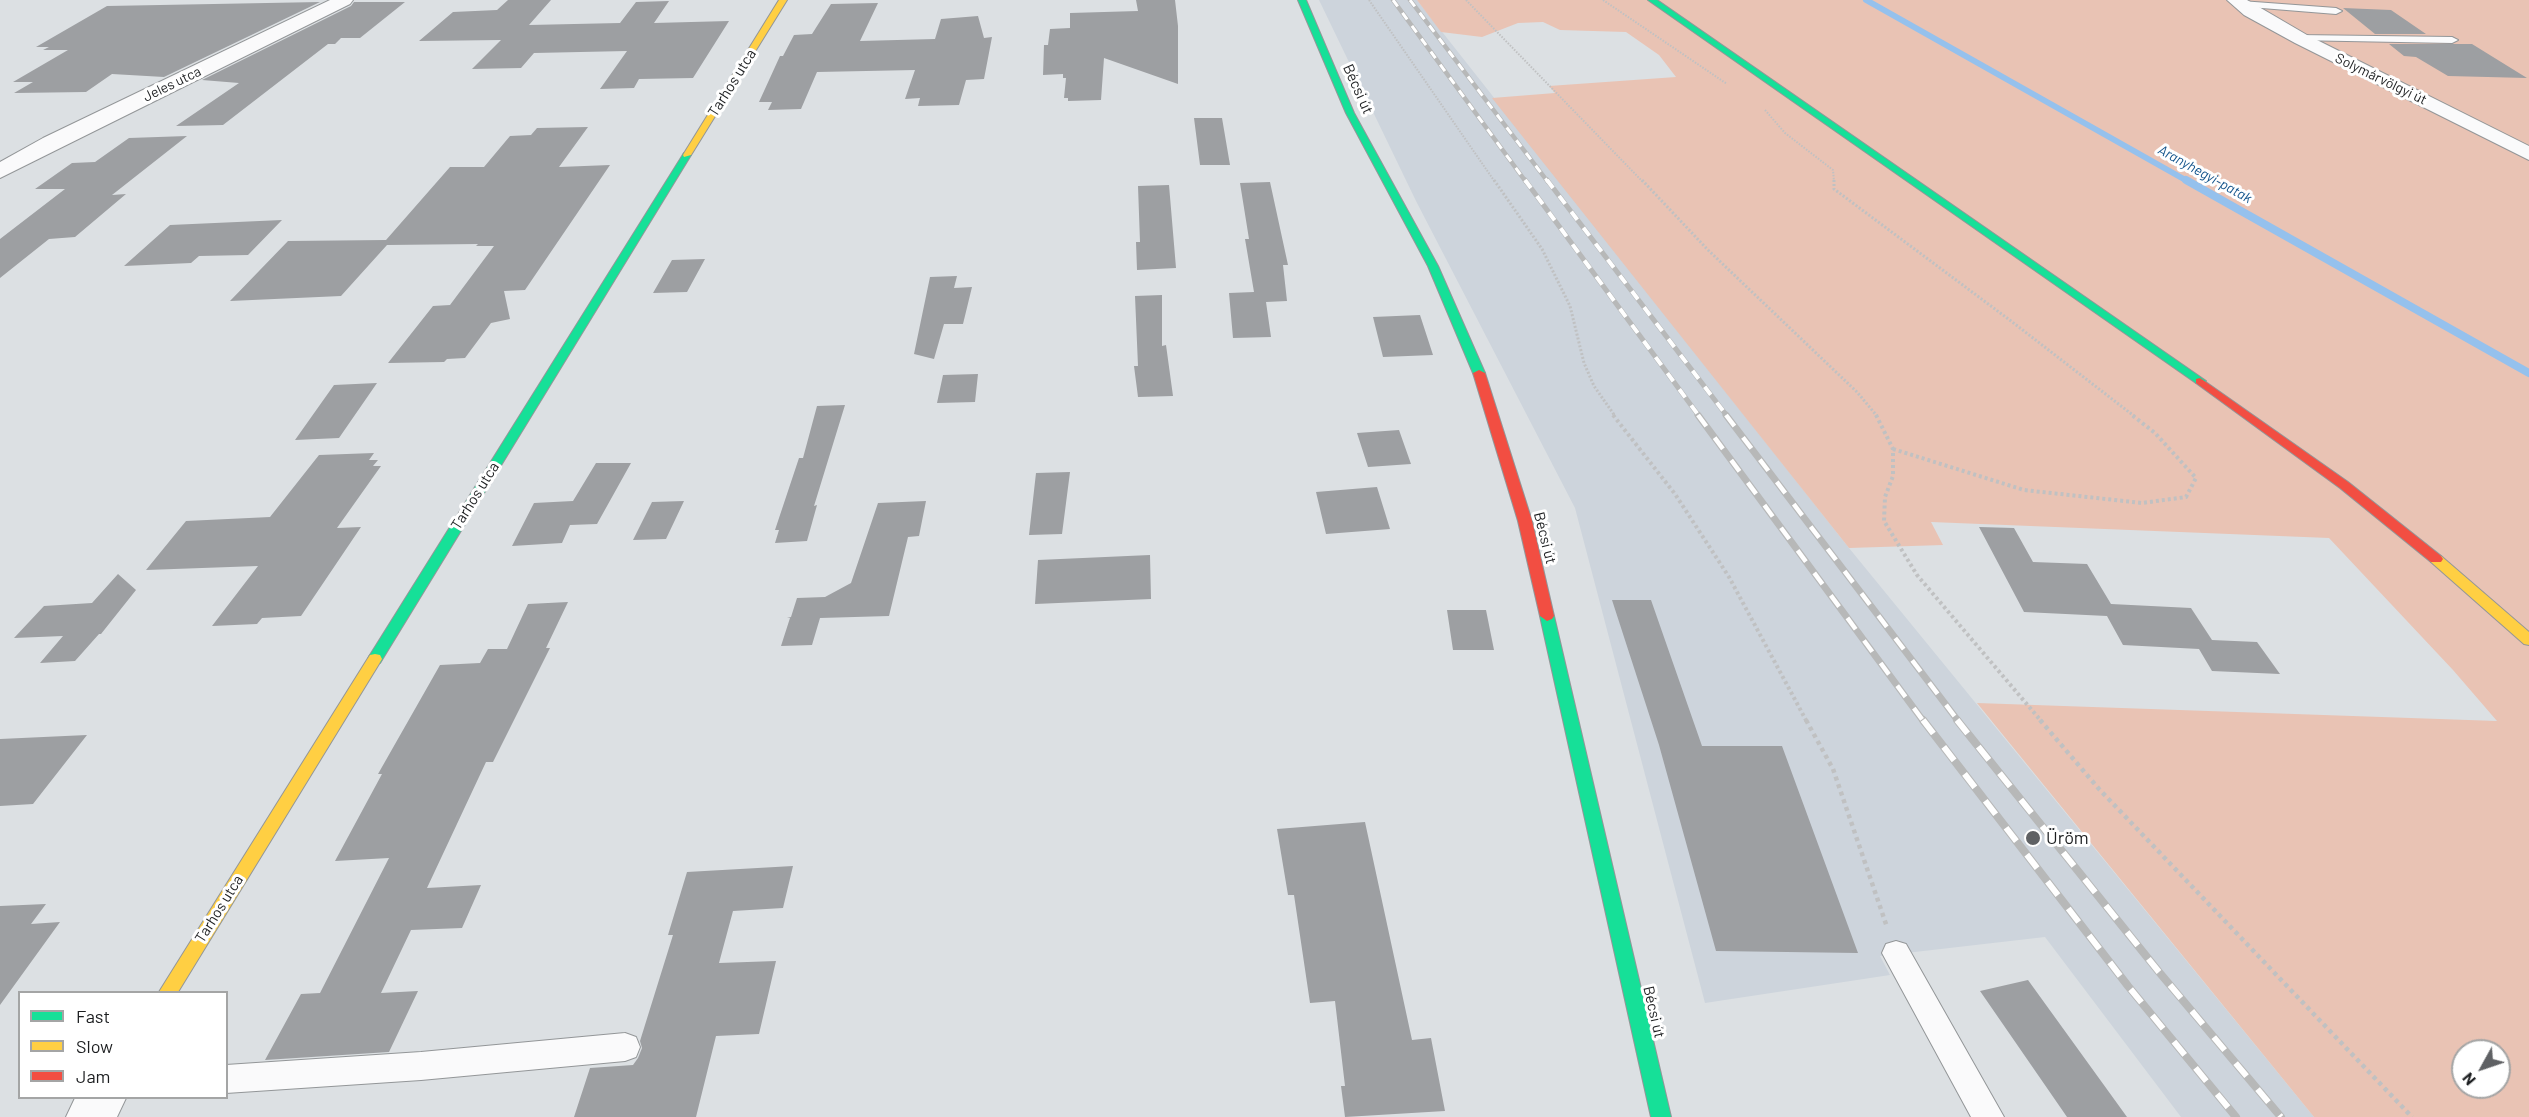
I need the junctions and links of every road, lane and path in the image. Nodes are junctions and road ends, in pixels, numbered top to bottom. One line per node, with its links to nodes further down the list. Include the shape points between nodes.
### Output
1 (344, 0): 15 (street, Jeles utca)
2 (783, 0): 19 (street, Tarhos utca)
3 (1302, 0): 24 (street, Bécsi út, via 1350,113 1432,266 1483,383 1525,521)
4 (1369, 0): 18 (path, via 1542,249 1570,306 1594,386 1675,494 1729,577 1833,769)
5 (1466, 0): 16 (path, via 1694,236 1857,392 1878,418)
6 (1603, 0): 12 (path)
7 (1652, 0): 17 (street, via 2134,333 2344,485)
8 (2238, 2): 9 (lane); 10 (street, Solymárvölgyi út)
9 (2336, 11)
10 (2298, 38): 11 (lane); 14 (street, Solymárvölgyi út)
11 (2452, 40)
12 (1736, 90)
13 (1764, 109): 16 (path, via 1785,133 1833,170 1834,189 2155,433 2196,478 2186,497 2142,502 2024,490)
14 (2529, 154)
15 (0, 171)
16 (1893, 448): 26 (path, via 1893,476 1882,509 1884,520 1917,575 2099,789)
17 (2529, 640)
18 (1896, 953): 25 (lane)
19 (169, 991)
20 (625, 1047): 21 (lane)
21 (228, 1079)
22 (101, 1099): 23 (street)
23 (90, 1117)
24 (1661, 1117)
25 (1988, 1117)
26 (2412, 1117)

